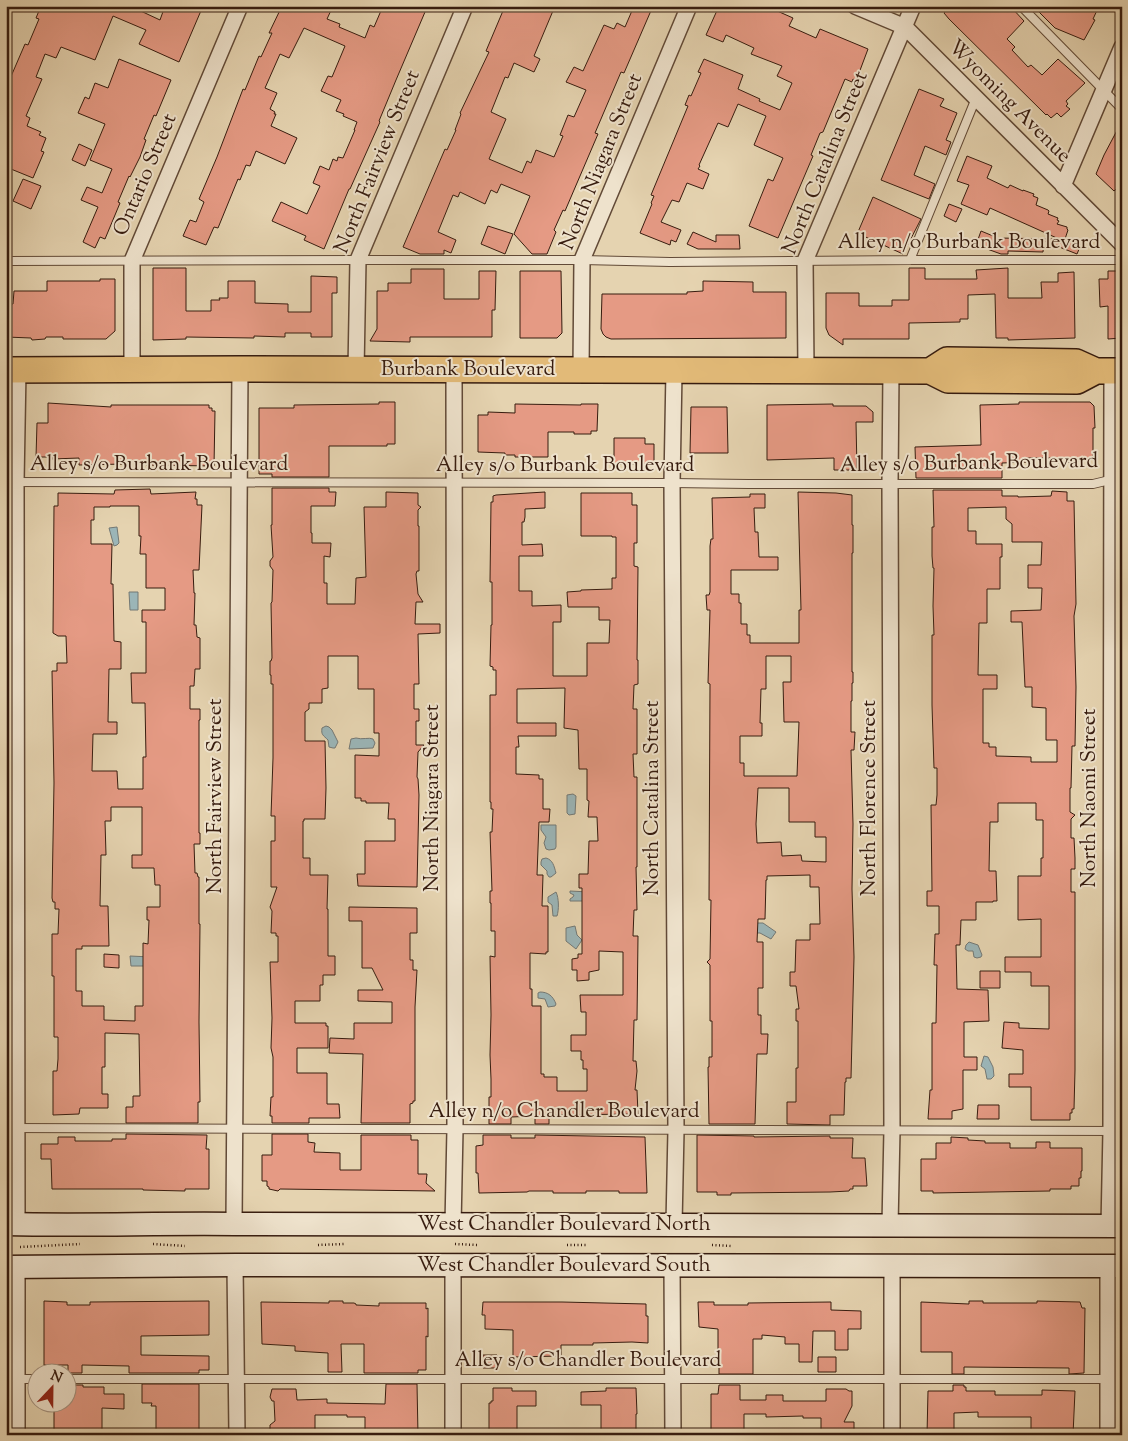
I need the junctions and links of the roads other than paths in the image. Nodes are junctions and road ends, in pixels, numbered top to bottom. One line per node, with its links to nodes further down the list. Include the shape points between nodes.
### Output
1 (240, 6): 19 (street, Ontario Street)
2 (465, 6): 14 (street, North Fairview Street)
3 (690, 6): 15 (street, North Niagara Street)
4 (855, 6): 7 (street, Wyoming Avenue)
5 (914, 6): 7 (street, North Catalina Street)
6 (1021, 6): 9 (lane)
7 (905, 27): 10 (street, Wyoming Avenue); 20 (street, North Catalina Street)
8 (1122, 47): 9 (street)
9 (1104, 90): 11 (lane); 12 (street)
10 (976, 98): 12 (street, Wyoming Avenue); 16 (lane)
11 (1122, 108)
12 (1063, 186): 13 (street, Wyoming Avenue)
13 (1122, 244)
14 (358, 260): 15 (lane, Alley n/o Burbank Boulevard); 19 (lane, Alley n/o Burbank Boulevard); 24 (street, North Fairview Street)
15 (582, 260): 20 (lane, Alley n/o Burbank Boulevard); 26 (street, North Niagara Street)
16 (910, 260): 17 (lane, Alley n/o Burbank Boulevard); 20 (lane, Alley n/o Burbank Boulevard)
17 (1122, 260)
18 (6, 261): 19 (lane, Alley n/o Burbank Boulevard)
19 (132, 261): 21 (street, Ontario Street)
20 (805, 261): 27 (street, North Catalina Street)
21 (132, 369): 22 (main road, Burbank Boulevard); 23 (main road, Burbank Boulevard)
22 (240, 369): 24 (main road, Burbank Boulevard); 33 (street, North Fairview Street)
23 (12, 370): 32 (street)
24 (356, 370): 25 (main road, Burbank Boulevard)
25 (454, 370): 26 (main road, Burbank Boulevard); 34 (street, North Niagara Street)
26 (581, 370): 28 (main road, Burbank Boulevard)
27 (806, 370): 28 (main road, Burbank Boulevard); 29 (main road, Burbank Boulevard)
28 (674, 371): 35 (street, North Catalina Street)
29 (891, 371): 30 (main road, Burbank Boulevard, via 930,371 947,360 1076,362); 36 (street, North Florence Street)
30 (1110, 371): 31 (street, North Naomi Street)
31 (1116, 478): 36 (lane, Alley s/o Burbank Boulevard, via 1093,484); 42 (street, North Naomi Street)
32 (11, 482): 33 (lane, Alley s/o Burbank Boulevard); 37 (street)
33 (239, 482): 34 (lane, Alley s/o Burbank Boulevard); 38 (street, North Fairview Street)
34 (454, 483): 35 (lane, Alley s/o Burbank Boulevard); 39 (street, North Niagara Street)
35 (672, 483): 36 (lane, Alley s/o Burbank Boulevard); 40 (street, North Catalina Street)
36 (890, 483): 41 (street, North Florence Street)
37 (11, 1128): 38 (lane, Alley n/o Chandler Boulevard); 43 (street)
38 (235, 1128): 39 (lane, Alley n/o Chandler Boulevard); 44 (street, North Fairview Street)
39 (455, 1129): 40 (lane, Alley n/o Chandler Boulevard); 46 (street, North Niagara Street)
40 (676, 1130): 41 (lane, Alley n/o Chandler Boulevard); 45 (street, North Catalina Street)
41 (892, 1130): 42 (lane, Alley n/o Chandler Boulevard); 47 (street, North Florence Street)
42 (1116, 1130): 48 (street, North Naomi Street)
43 (12, 1224): 44 (main road, West Chandler Boulevard North)
44 (234, 1224): 46 (main road, West Chandler Boulevard North)
45 (674, 1224): 46 (main road, West Chandler Boulevard North); 47 (main road, West Chandler Boulevard North)
46 (453, 1225)
47 (890, 1226): 48 (main road, West Chandler Boulevard North)
48 (1116, 1226)
49 (235, 1266): 50 (main road, West Chandler Boulevard South); 53 (main road, West Chandler Boulevard South); 55 (street)
50 (453, 1266): 51 (main road, West Chandler Boulevard South); 56 (street)
51 (672, 1266): 54 (main road, West Chandler Boulevard South); 60 (street)
52 (1115, 1266): 54 (main road, West Chandler Boulevard South); 61 (street)
53 (12, 1267): 57 (street)
54 (892, 1267): 62 (street)
55 (237, 1378): 56 (lane, Alley s/o Chandler Boulevard); 59 (lane, Alley s/o Chandler Boulevard); 64 (street)
56 (453, 1378): 60 (lane, Alley s/o Chandler Boulevard); 65 (street)
57 (11, 1379): 58 (lane); 63 (street)
58 (28, 1379)
59 (78, 1379)
60 (673, 1379): 62 (lane, Alley s/o Chandler Boulevard); 66 (street)
61 (1108, 1379): 62 (lane, Alley s/o Chandler Boulevard); 68 (street)
62 (892, 1380): 67 (street)
63 (17, 1435)
64 (237, 1435)
65 (453, 1435)
66 (672, 1435)
67 (892, 1435)
68 (1108, 1435)

